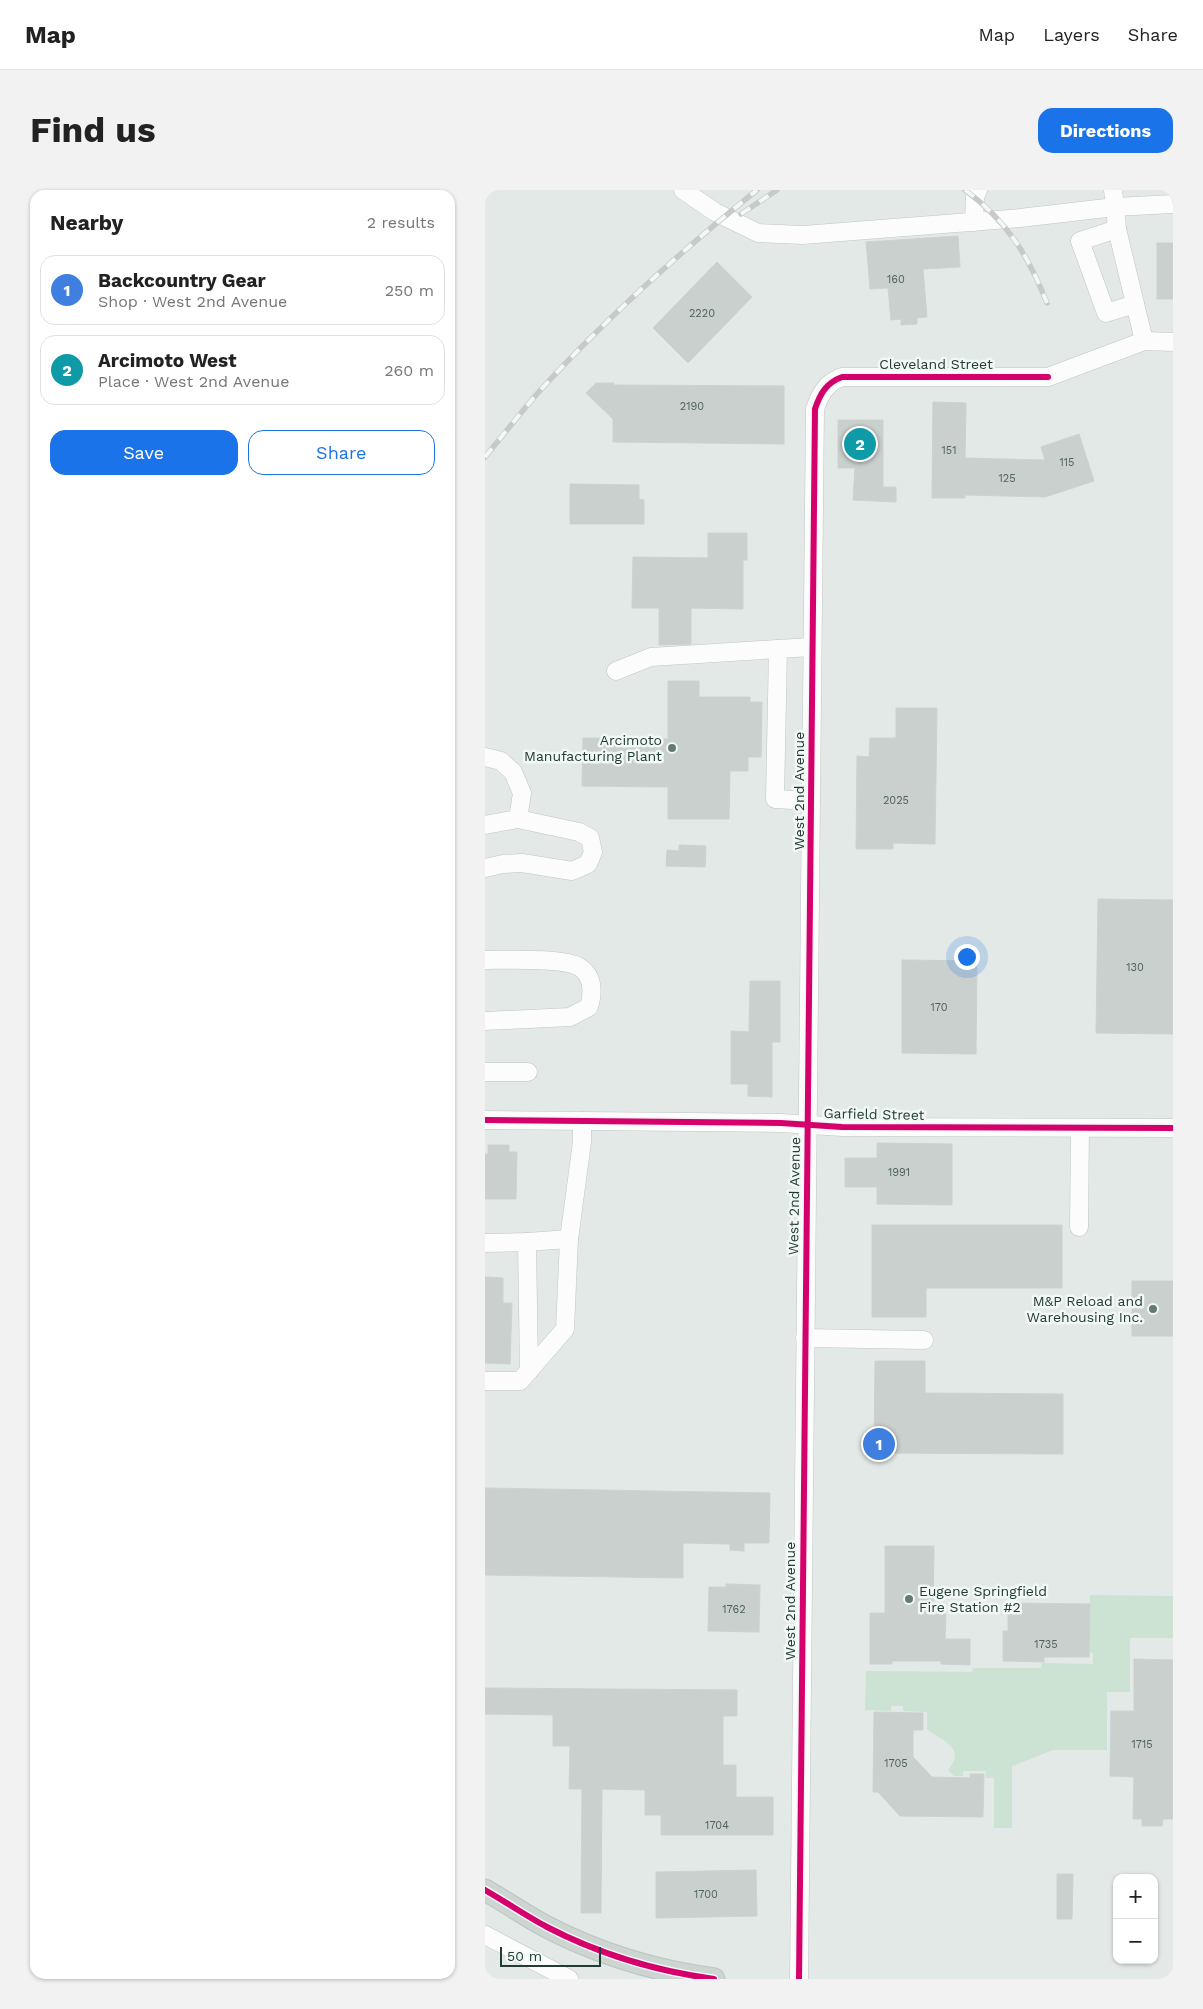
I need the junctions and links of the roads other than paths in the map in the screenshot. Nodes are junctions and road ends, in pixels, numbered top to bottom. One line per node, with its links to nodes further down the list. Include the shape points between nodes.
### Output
1 (683, 190): 5 (street, via 715,212 758,233 803,235)
2 (978, 190): 5 (street)
3 (1114, 199): 4 (street); 5 (street); 6 (street)
4 (1173, 204)
5 (974, 222)
6 (1117, 229): 7 (street); 7 (street, via 1080,241 1107,313)
7 (1135, 304): 8 (street)
8 (1144, 341): 9 (street); 10 (street, Cleveland Street, via 1048,377 855,377 834,380)
9 (1173, 342)
10 (827, 386): 11 (street, West 2nd Avenue, via 815,409)
11 (812, 647): 12 (street); 15 (street, West 2nd Avenue)
12 (778, 649): 13 (street, via 651,657); 15 (street, via 775,799)
13 (616, 671)
14 (485, 757): 16 (street, via 501,761 513,772 522,793)
15 (811, 801): 25 (street, West 2nd Avenue)
16 (518, 819): 17 (street); 18 (street, via 579,832 590,838 593,852 588,864 572,871 521,863)
17 (485, 824)
18 (485, 868)
19 (485, 960): 20 (street, via 567,962 582,968 592,983 593,995 589,1007 570,1017)
20 (485, 1020)
21 (485, 1072): 22 (street)
22 (528, 1072)
23 (485, 1120): 24 (street, Garfield Street)
24 (582, 1121): 25 (street, Garfield Street); 29 (street)
25 (808, 1125): 26 (street, Garfield Street); 32 (street, West 2nd Avenue)
26 (1080, 1128): 27 (street, Garfield Street); 28 (street)
27 (1173, 1128)
28 (1079, 1228)
29 (569, 1239): 30 (street); 34 (street, via 565,1329)
30 (527, 1242): 31 (street); 34 (street)
31 (485, 1243)
32 (805, 1338): 33 (street); 40 (street, West 2nd Avenue)
33 (924, 1340)
34 (529, 1371): 35 (street, via 520,1381)
35 (485, 1381)
36 (485, 1890): 39 (main road, via 546,1927 587,1946 640,1964)
37 (485, 1935): 38 (street)
38 (569, 1979)
39 (714, 1979)
40 (799, 1979)

